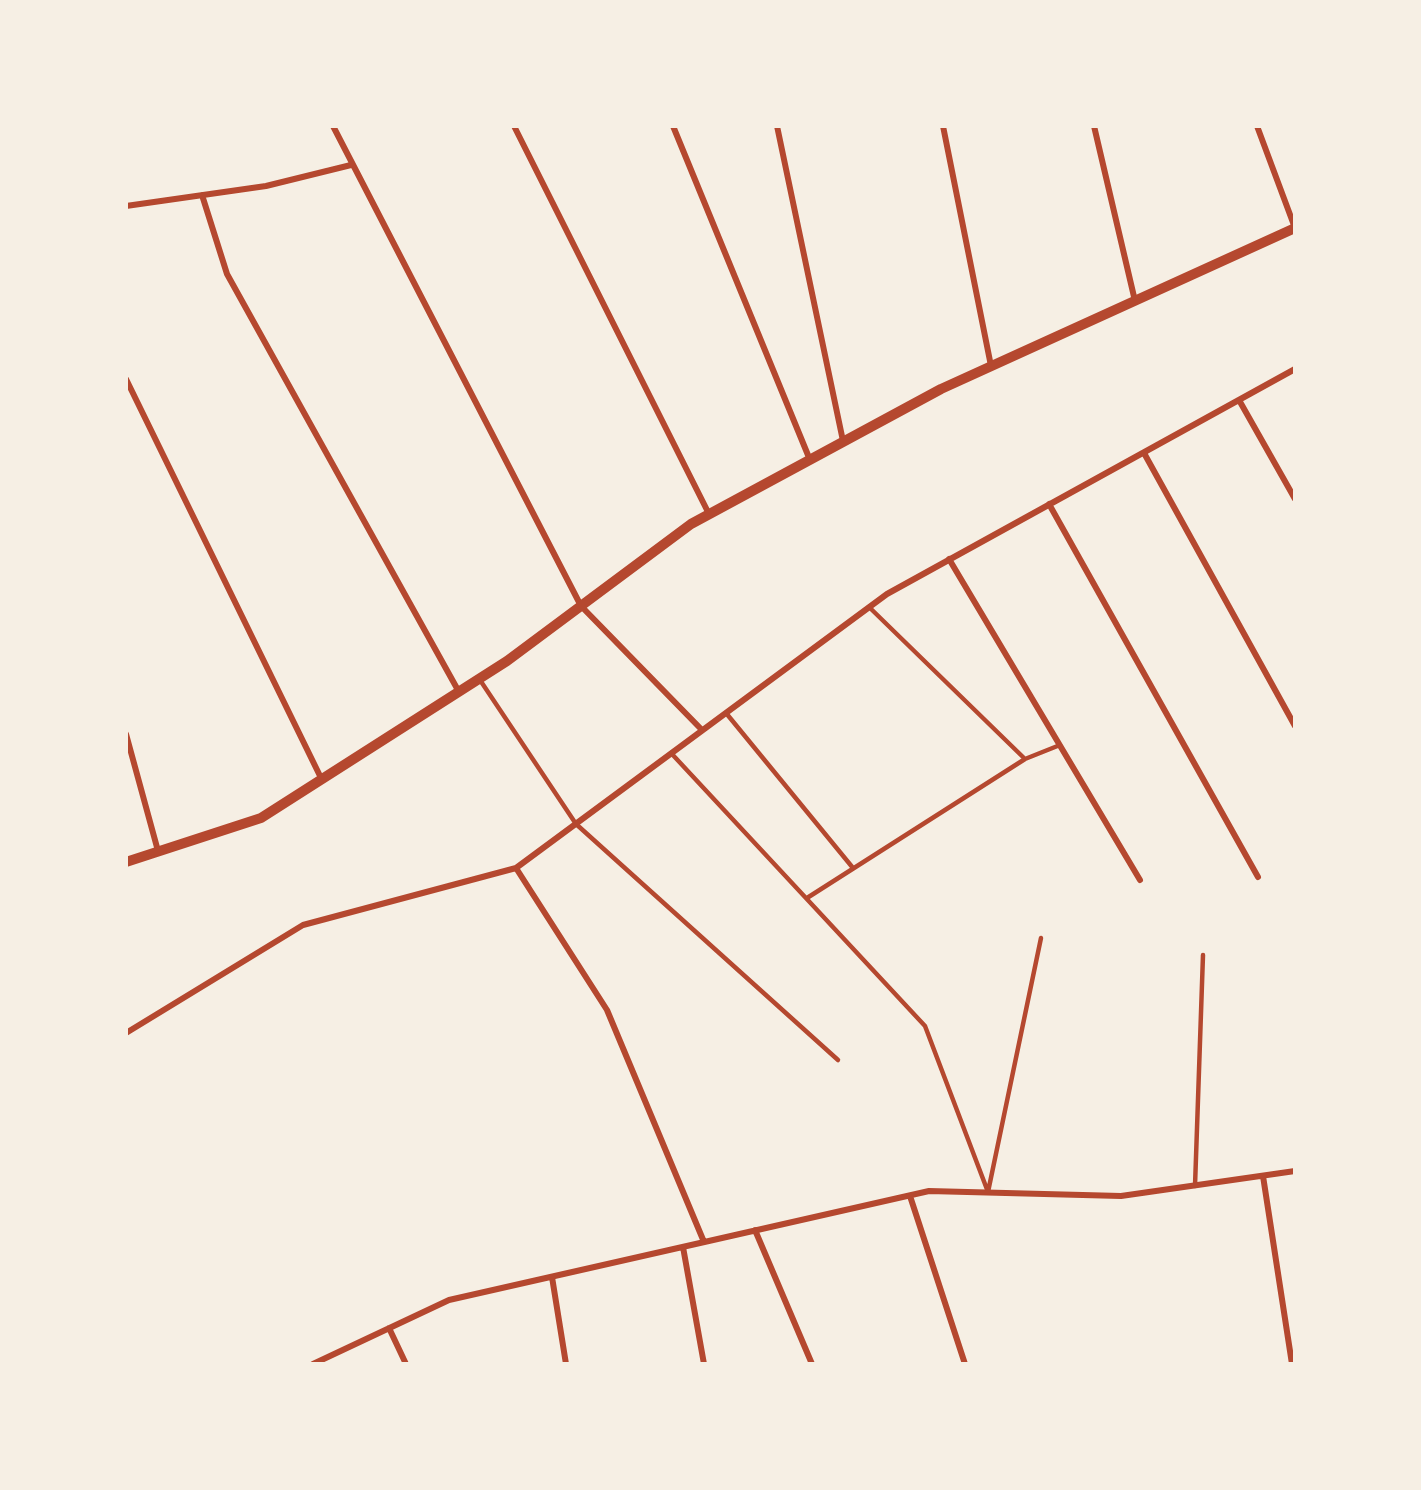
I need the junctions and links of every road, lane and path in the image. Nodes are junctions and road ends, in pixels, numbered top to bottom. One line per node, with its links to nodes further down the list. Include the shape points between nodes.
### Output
1 (333, 126): 8 (street)
2 (514, 126): 22 (street)
3 (673, 126): 19 (street)
4 (777, 126): 17 (street)
5 (943, 126): 13 (street)
6 (1095, 126): 12 (street)
7 (1257, 126): 11 (street)
8 (351, 165): 9 (street, via 266,186); 24 (street)
9 (202, 195): 10 (street); 27 (street, via 227,274)
10 (126, 206)
11 (1295, 228): 12 (street)
12 (1135, 301): 13 (street)
13 (991, 366): 17 (street)
14 (1295, 369): 16 (street)
15 (126, 380): 35 (street)
16 (1239, 400): 18 (street); 20 (street)
17 (843, 441): 19 (street)
18 (1143, 453): 21 (street); 29 (street)
19 (810, 460): 22 (street)
20 (1295, 499)
21 (1049, 504): 23 (street); 41 (street)
22 (709, 514): 24 (street)
23 (949, 559): 25 (street); 32 (street)
24 (581, 606): 26 (street); 30 (street)
25 (869, 607): 28 (street); 34 (lane)
26 (480, 679): 27 (street); 36 (lane)
27 (459, 692): 35 (street)
28 (726, 712): 30 (street); 40 (lane)
29 (1295, 726)
30 (702, 730): 33 (street)
31 (126, 734): 37 (street)
32 (1060, 745): 34 (lane); 42 (street)
33 (671, 753): 36 (street); 43 (lane)
34 (1025, 759): 40 (lane)
35 (322, 780): 37 (street, via 261,818)
36 (576, 824): 39 (street); 47 (lane)
37 (158, 851): 38 (street)
38 (126, 862)
39 (516, 868): 46 (street, via 303,925); 54 (street, via 607,1010)
40 (853, 868): 43 (lane)
41 (1258, 876)
42 (1140, 880)
43 (807, 898): 51 (lane, via 926,1026)
44 (1041, 939): 51 (lane)
45 (1203, 955): 50 (lane)
46 (126, 1033)
47 (838, 1060)
48 (1295, 1171): 49 (street)
49 (1263, 1176): 50 (street); 64 (street)
50 (1195, 1185): 51 (street, via 1121,1196)
51 (988, 1192): 52 (street, via 929,1191)
52 (910, 1196): 53 (street); 63 (street)
53 (755, 1230): 54 (street); 62 (street)
54 (704, 1242): 55 (street)
55 (683, 1247): 56 (street); 61 (street)
56 (552, 1277): 57 (street, via 448,1300); 60 (street)
57 (389, 1328): 58 (street); 59 (street)
58 (313, 1364)
59 (406, 1364)
60 (566, 1364)
61 (704, 1364)
62 (812, 1364)
63 (965, 1364)
64 (1292, 1364)

